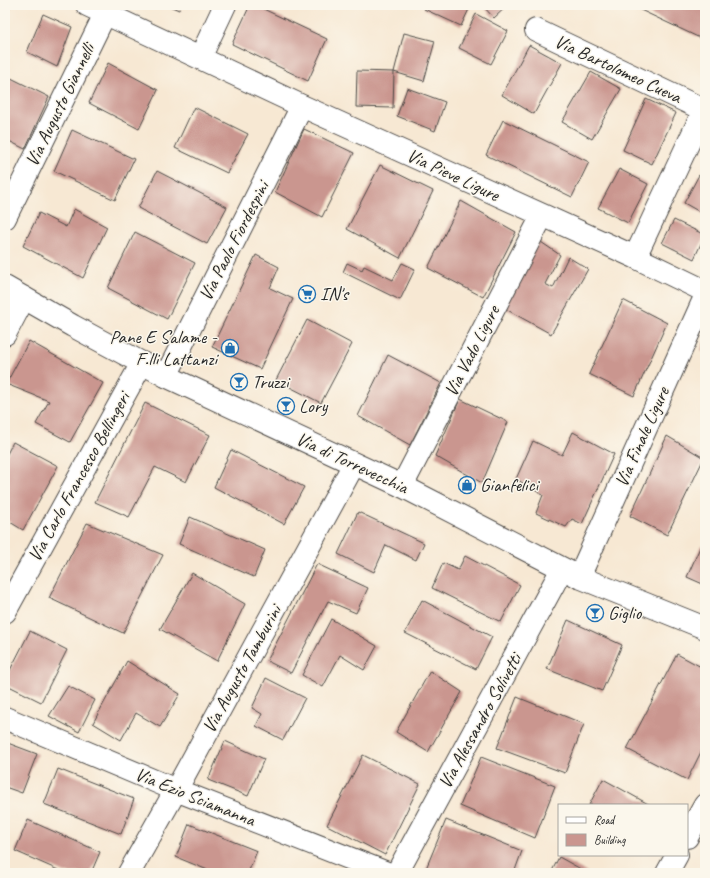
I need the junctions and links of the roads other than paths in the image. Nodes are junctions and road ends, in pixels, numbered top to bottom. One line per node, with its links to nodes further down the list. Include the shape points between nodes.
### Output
1 (226, 5): 4 (street)
2 (96, 10): 4 (street, Via Pieve Ligure); 7 (street, Via Augusto Giannelli)
3 (536, 30): 8 (street, Via Bartolomeo Cueva, via 704,110)
4 (200, 58): 5 (street, Via Pieve Ligure)
5 (302, 106): 6 (street, Via Pieve Ligure); 15 (street, Via Paolo Fiordespini)
6 (542, 216): 8 (street, Via Pieve Ligure); 17 (street, Via Vado Ligure)
7 (5, 218)
8 (635, 257): 10 (street, Via Pieve Ligure)
9 (5, 287): 12 (street, Via di Torrevecchia)
10 (705, 291)
11 (705, 297): 18 (street, Via Finale Ligure)
12 (24, 298): 13 (street); 14 (street, Via di Torrevecchia)
13 (5, 334)
14 (142, 363): 15 (street, Via di Torrevecchia); 19 (street, Via Carlo Francesco Bellingeri)
15 (166, 376): 16 (street, Via di Torrevecchia)
16 (354, 464): 17 (street, Via di Torrevecchia); 22 (street, Via Augusto Tamburini)
17 (402, 486): 18 (street, Via di Torrevecchia)
18 (570, 573): 20 (street, Via di Torrevecchia); 28 (street, Via Alessandro Solivetti)
19 (5, 612)
20 (705, 628)
21 (5, 718): 22 (street, Via Ezio Sciamanna)
22 (176, 790): 26 (street, Via Augusto Tamburini); 27 (street, Via Ezio Sciamanna)
23 (705, 805): 24 (street)
24 (688, 835)
25 (676, 856): 29 (street)
26 (129, 873)
27 (387, 873)
28 (397, 873)
29 (667, 873)

